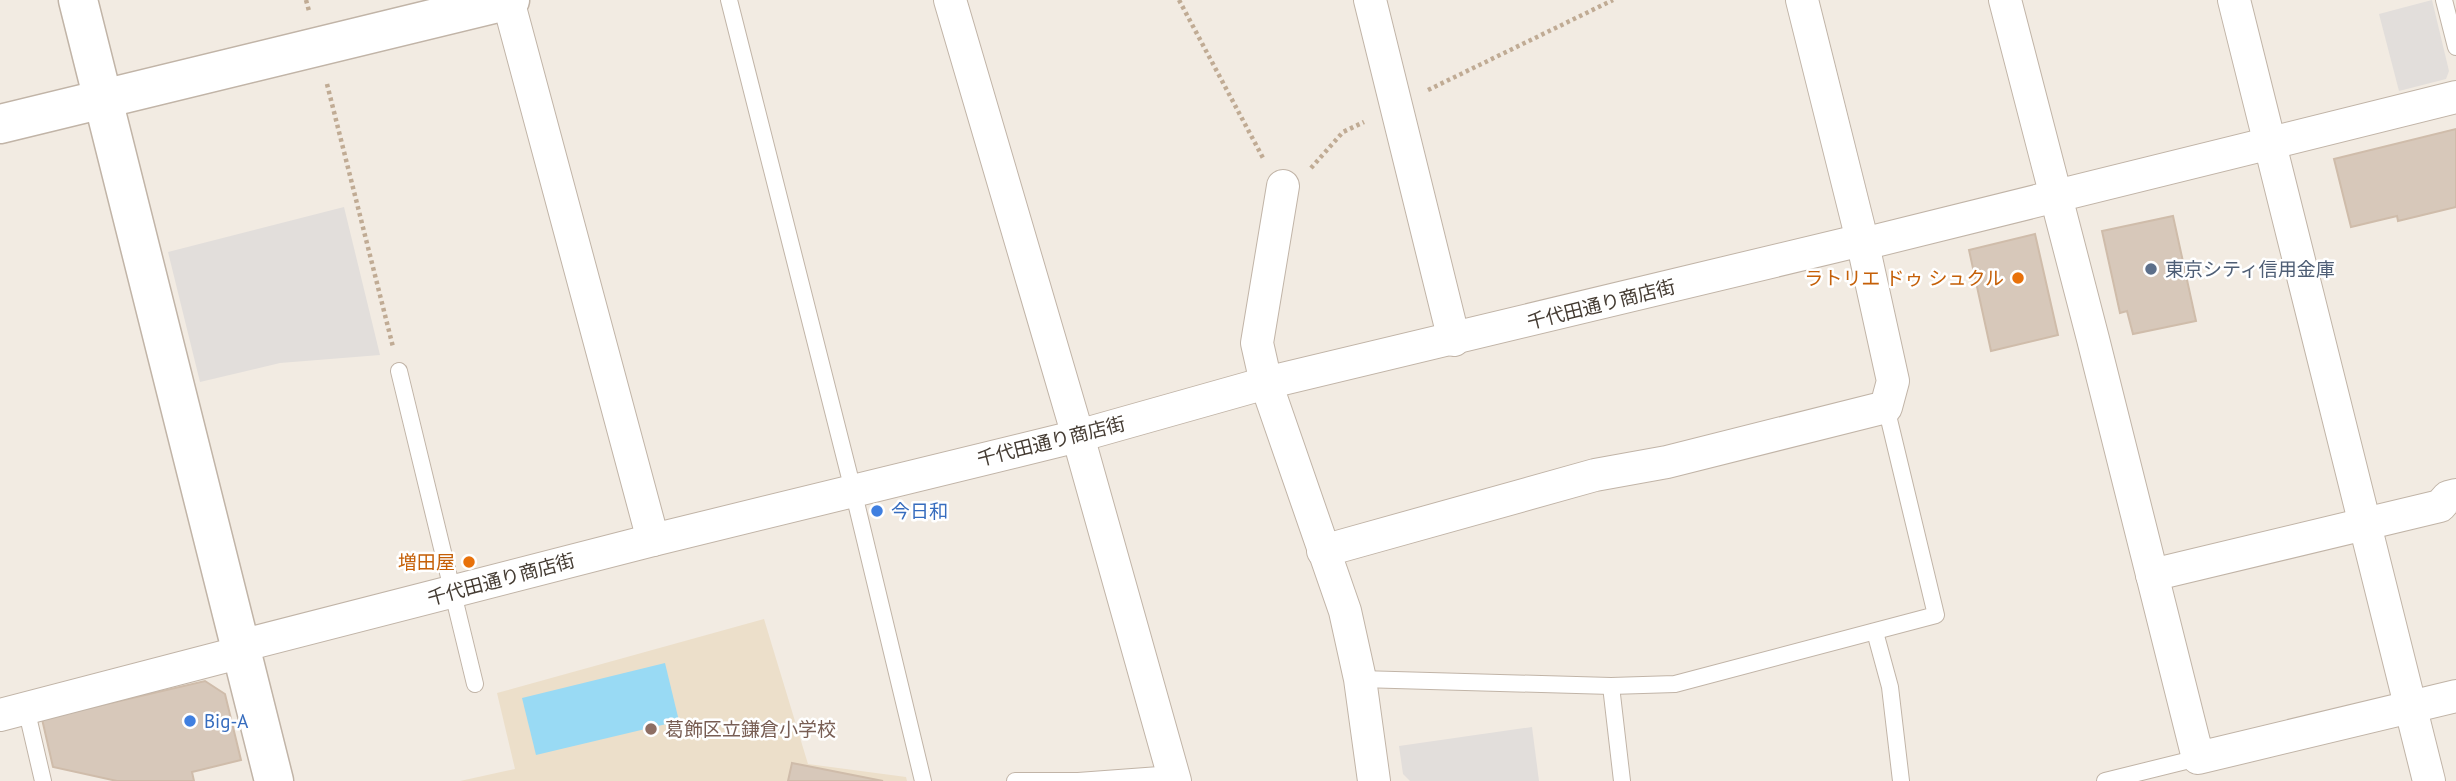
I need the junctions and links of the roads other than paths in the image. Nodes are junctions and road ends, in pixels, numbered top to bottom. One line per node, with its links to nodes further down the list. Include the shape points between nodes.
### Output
1 (78, 0): 12 (street)
2 (509, 0): 12 (street); 26 (street)
3 (729, 0): 23 (lane)
4 (950, 0): 22 (street)
5 (1370, 0): 18 (street)
6 (1802, 0): 17 (street)
7 (2005, 0): 16 (street)
8 (2234, 0): 14 (street)
9 (2444, 0): 10 (lane)
10 (2456, 47)
11 (2456, 97): 14 (street, 千代田通り商店街)
12 (104, 99): 13 (street); 31 (street)
13 (0, 124)
14 (2270, 145): 16 (street, 千代田通り商店街); 25 (street)
15 (1283, 186): 20 (street, via 1257,343)
16 (2055, 197): 17 (street, 千代田通り商店街); 28 (street)
17 (1862, 242): 18 (street, 千代田通り商店街); 21 (street, via 1893,381)
18 (1454, 340): 20 (street, 千代田通り商店街)
19 (399, 372): 29 (lane)
20 (1266, 383): 22 (street, 千代田通り商店街); 27 (street)
21 (1886, 407): 27 (street, via 1667,462 1595,475); 30 (lane, via 1936,615)
22 (1078, 436): 23 (street, 千代田通り商店街); 39 (street)
23 (853, 490): 26 (street, 千代田通り商店街); 42 (lane)
24 (2456, 495): 25 (street, via 2440,506)
25 (2365, 524): 28 (street); 36 (street)
26 (653, 540): 29 (street, 千代田通り商店街)
27 (1323, 551): 32 (street, via 1345,611)
28 (2152, 575): 38 (street)
29 (453, 592): 31 (street, 千代田通り商店街); 33 (lane)
30 (1875, 632): 34 (lane, via 1675,684); 46 (lane, via 1890,687)
31 (241, 649): 37 (street, 千代田通り商店街); 41 (street)
32 (1360, 679): 34 (lane); 44 (street)
33 (475, 684)
34 (1611, 686): 45 (lane)
35 (2456, 696): 36 (street)
36 (2411, 707): 38 (street); 48 (street)
37 (13, 711): 40 (lane)
38 (2198, 758): 47 (lane)
39 (1174, 778): 43 (lane)
40 (43, 781)
41 (274, 781)
42 (923, 781)
43 (1015, 781)
44 (1374, 781)
45 (1622, 781)
46 (1901, 781)
47 (2105, 781)
48 (2430, 781)

